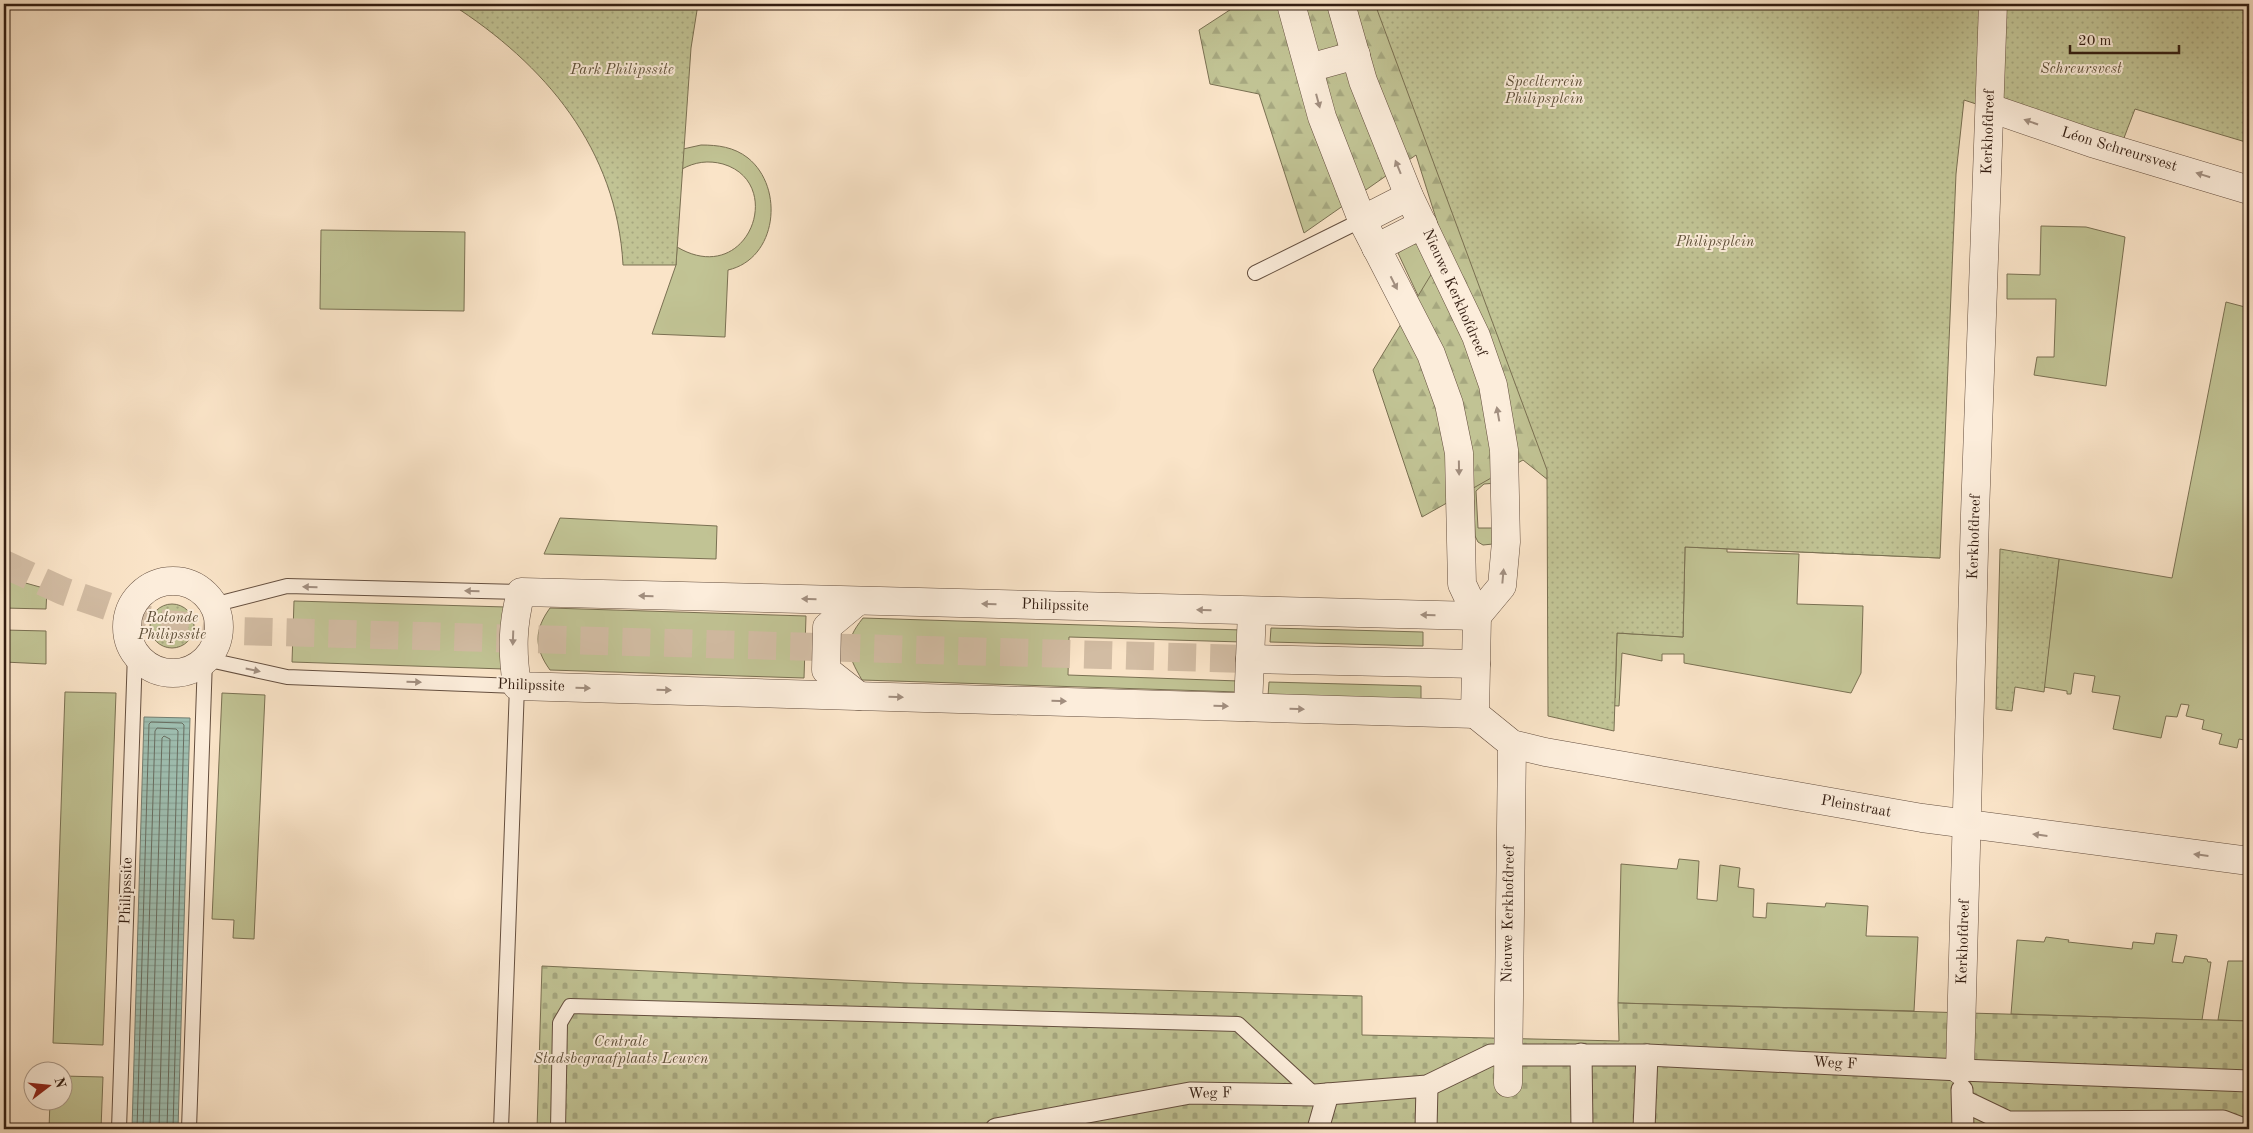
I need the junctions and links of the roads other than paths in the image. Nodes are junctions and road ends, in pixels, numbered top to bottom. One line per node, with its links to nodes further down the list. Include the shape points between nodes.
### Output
1 (1291, 4): 5 (street)
2 (1341, 4): 4 (street, Nieuwe Kerkhofdreef)
3 (1994, 4): 6 (street, Kerkhofdreef)
4 (1356, 55): 5 (street); 8 (street, Nieuwe Kerkhofdreef, one-way to 4, via 1362,81)
5 (1309, 68): 9 (street, one-way to 9, via 1322,117)
6 (1990, 108): 7 (street, Léon Schreursvest, one-way to 6, via 2092,143); 27 (street, Kerkhofdreef)
7 (2249, 190)
8 (1409, 196): 9 (street); 10 (street, Nieuwe Kerkhofdreef)
9 (1362, 220): 11 (street); 12 (lane)
10 (1423, 224): 11 (street); 17 (street, Nieuwe Kerkhofdreef, one-way to 10, via 1502,586 1506,542 1504,450 1493,385 1476,336)
11 (1376, 248): 17 (street, one-way to 17, via 1431,354 1449,404 1459,453 1462,584)
12 (1254, 273)
13 (521, 592): 14 (street, Philipssite, one-way to 13); 15 (lane, Philipssite, one-way to 15, via 287,586); 22 (street, one-way to 22, via 513,630 512,654)
14 (858, 600): 16 (street, Philipssite, one-way to 14); 23 (street, via 827,627 826,670)
15 (213, 605): 18 (street, Philipssite, via 203,592 189,584 174,581 144,591 128,616 127,631); 19 (street, via 218,634)
16 (1252, 611): 17 (street, Philipssite, one-way to 16); 20 (street)
17 (1477, 616): 21 (street)
18 (135, 653): 19 (street, via 150,667 163,673 193,669); 38 (lane, Philipssite)
19 (205, 659): 22 (lane, Philipssite, one-way to 22, via 287,677); 39 (lane)
20 (1250, 659): 21 (street); 24 (street)
21 (1476, 664): 25 (street)
22 (517, 686): 23 (street, Philipssite, one-way to 23); 40 (lane)
23 (858, 696): 24 (street, Philipssite, one-way to 24)
24 (1248, 707): 25 (street, Philipssite, one-way to 25)
25 (1474, 714): 26 (street, Pleinstraat)
26 (1512, 744): 27 (street, Pleinstraat, via 1564,756); 30 (street, Nieuwe Kerkhofdreef)
27 (1967, 825): 28 (street, Pleinstraat, one-way to 27); 32 (street, Kerkhofdreef)
28 (2249, 861)
29 (1582, 1054): 30 (street, Weg F); 31 (street, Weg F); 45 (street)
30 (1507, 1055): 34 (street, Nieuwe Kerkhofdreef); 35 (street, Weg F, via 1491,1055)
31 (1647, 1055): 32 (street, Weg F); 46 (street)
32 (1960, 1070): 33 (street, Weg F); 37 (street)
33 (2249, 1081)
34 (1508, 1083)
35 (1427, 1086): 36 (street, Weg F); 44 (street)
36 (1322, 1095): 41 (lane, via 1238,1024 570,1006 560,1023); 42 (street, Weg F, via 1190,1093); 43 (street)
37 (1964, 1101): 47 (street); 48 (street, via 2008,1122 2223,1122)
38 (119, 1129)
39 (189, 1129)
40 (501, 1129)
41 (558, 1129)
42 (996, 1129)
43 (1318, 1129)
44 (1426, 1129)
45 (1582, 1129)
46 (1644, 1129)
47 (1963, 1129)
48 (2244, 1129)

